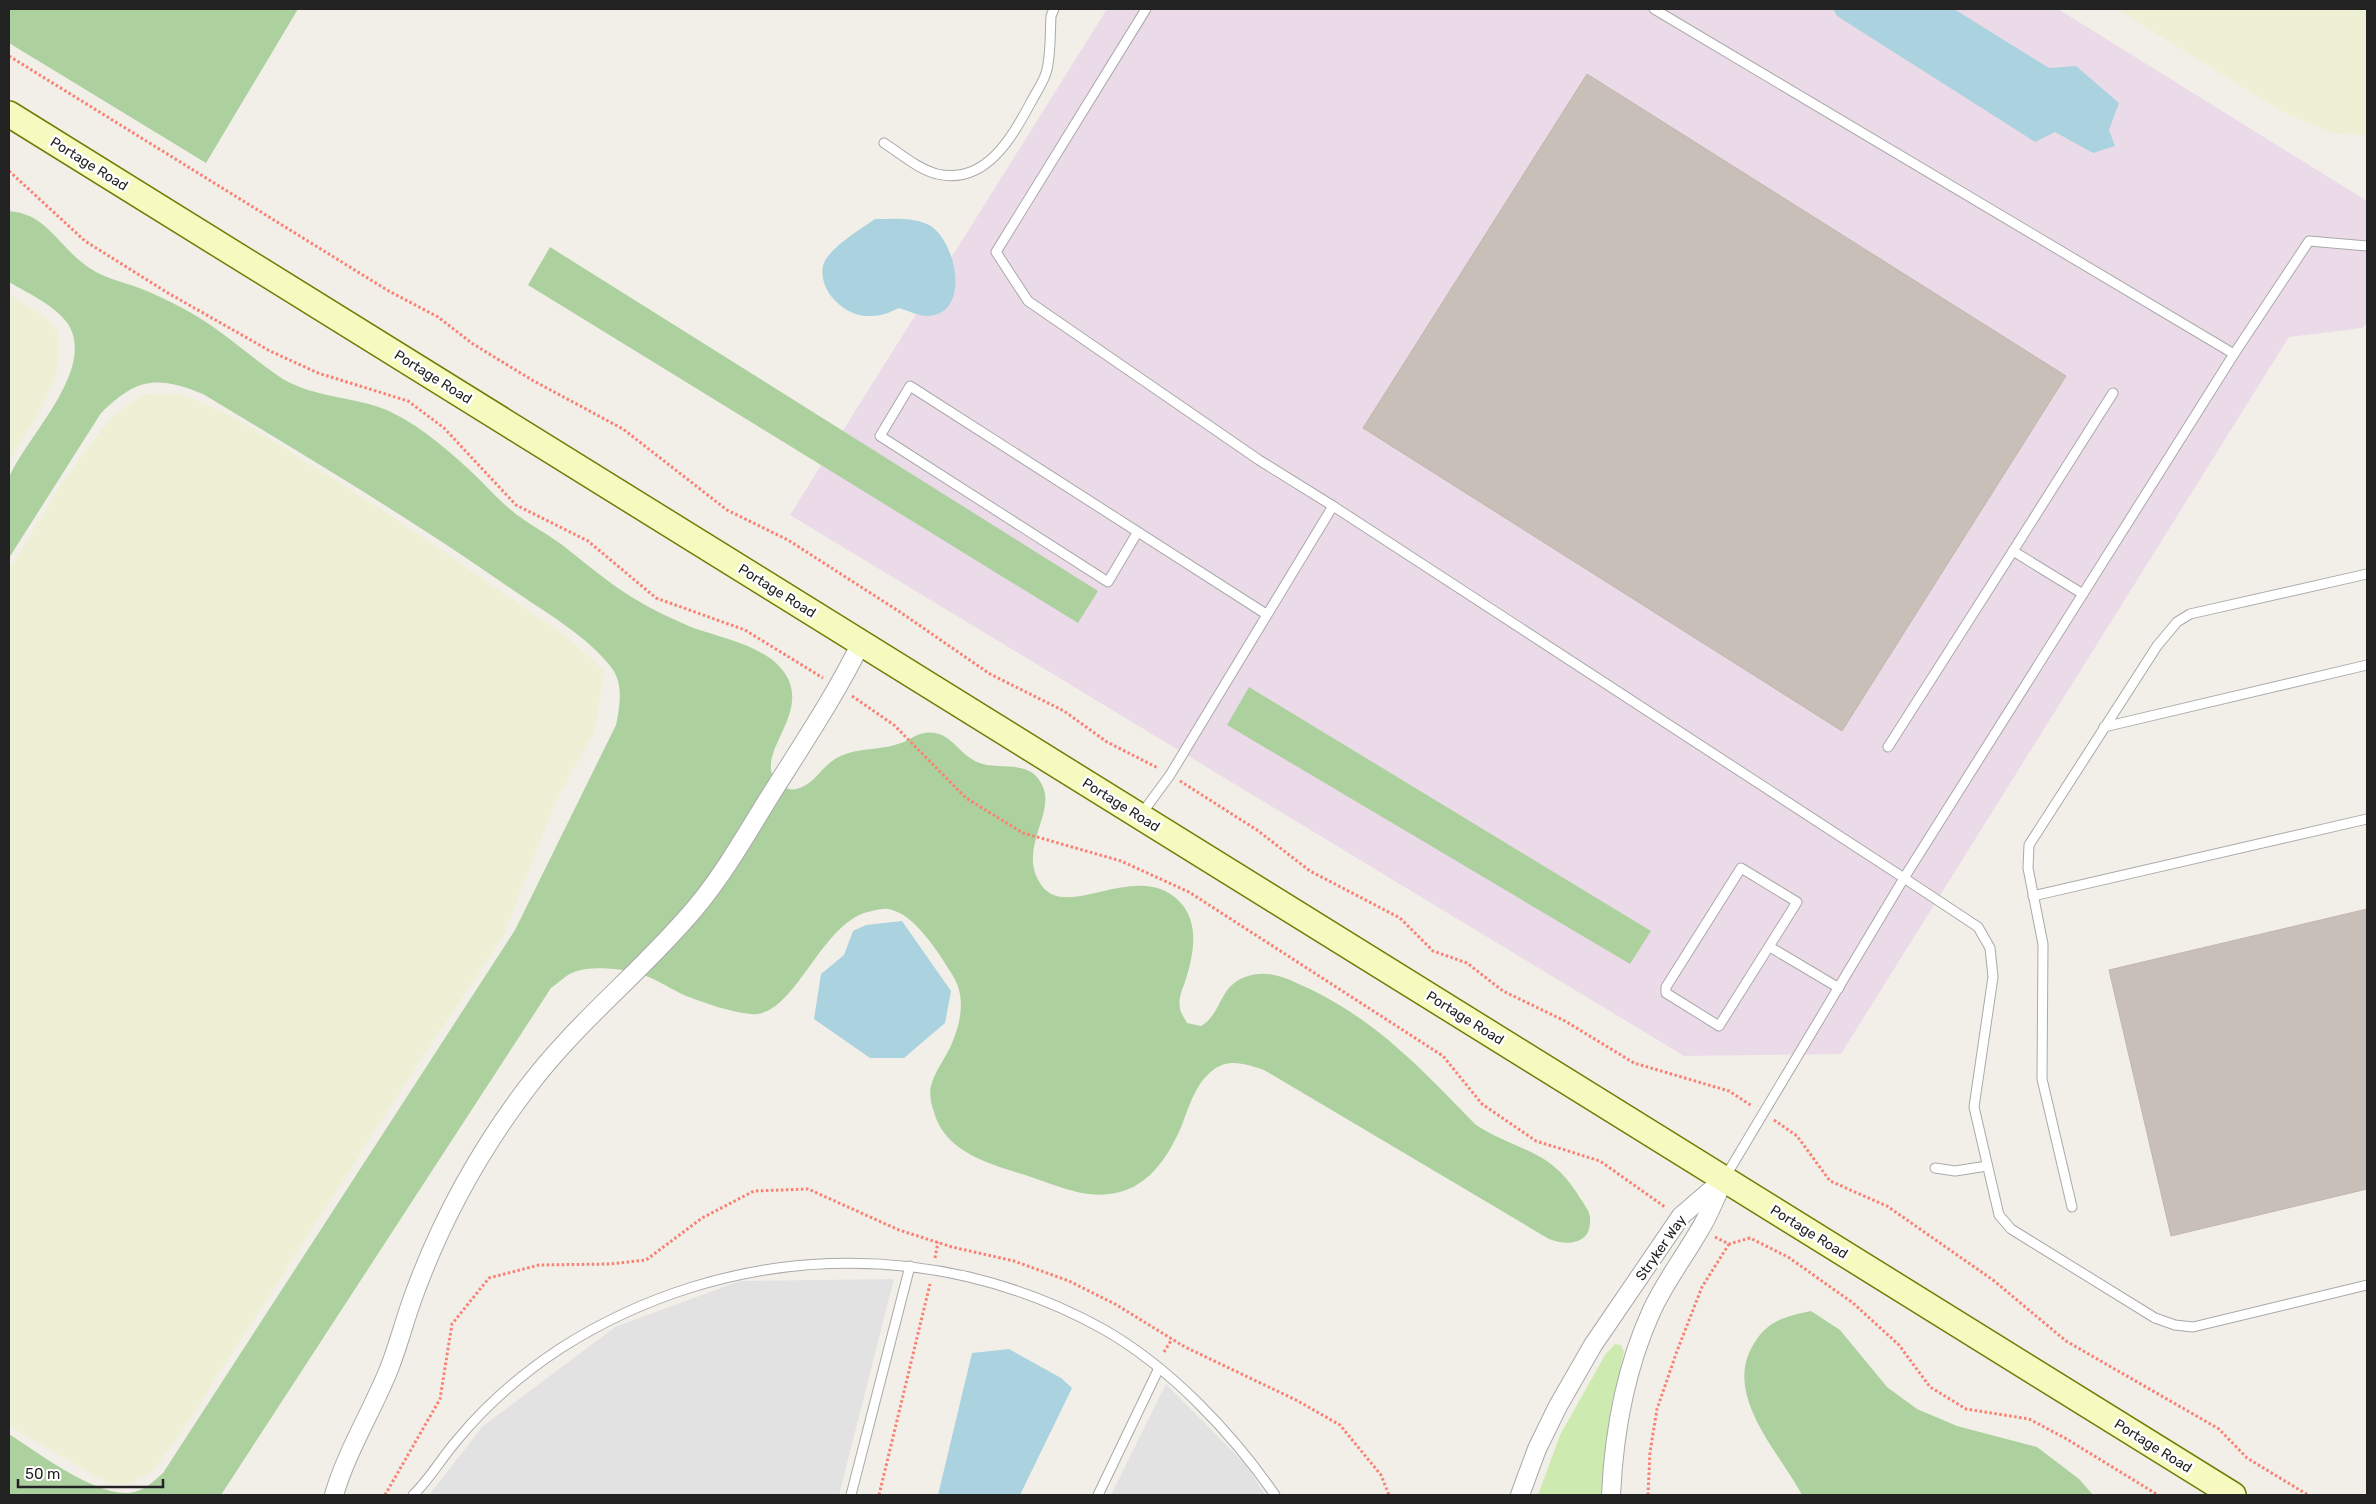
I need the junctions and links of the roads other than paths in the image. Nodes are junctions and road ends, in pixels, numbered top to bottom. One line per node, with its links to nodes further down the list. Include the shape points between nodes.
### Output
1 (1054, 9): 5 (lane, via 1046,73 1016,129 1001,151 986,164 969,174 936,174)
2 (1146, 9): 9 (lane, via 996,252 1028,301 1260,460)
3 (1654, 9): 7 (lane)
4 (9, 114): 15 (main road, Portage Road)
5 (884, 143)
6 (2367, 246): 7 (lane, via 2309,241)
7 (2234, 354): 13 (lane)
8 (2113, 393): 11 (lane)
9 (1333, 506): 14 (lane); 21 (lane)
10 (1138, 533): 10 (lane, via 910,386 880,436 1108,582); 14 (lane)
11 (2013, 551): 13 (lane); 18 (lane)
12 (2367, 574): 17 (lane, via 2190,614 2177,622 2157,646)
13 (2083, 594): 21 (lane)
14 (1266, 614): 19 (lane, via 1170,775)
15 (861, 643): 19 (main road, Portage Road); 32 (street, via 839,687 698,905 664,943 583,1021 528,1087 491,1140 436,1241 389,1368)
16 (2367, 665): 17 (lane)
17 (2104, 727): 22 (lane, via 2029,845 2028,868)
18 (1888, 747)
19 (1140, 816): 27 (main road, Portage Road)
20 (2367, 819): 22 (lane)
21 (1904, 878): 24 (lane); 25 (lane, via 1978,927 1990,948 1993,977 1974,1107)
22 (2033, 896): 28 (lane, via 2043,944 2042,1079)
23 (1770, 947): 23 (lane, via 1797,902 1740,868 1666,987 1666,993 1719,1026); 24 (lane)
24 (1839, 988): 27 (lane)
25 (1988, 1166): 26 (lane, via 1955,1172); 30 (lane, via 1999,1215 2011,1229 2155,1318 2175,1325 2193,1327)
26 (1935, 1168)
27 (1724, 1179): 37 (street, Stryker Way, via 1681,1216 1593,1345 1537,1449); 38 (street, Stryker Way, via 1701,1229 1653,1308 1624,1386); 39 (main road, Portage Road)
28 (2072, 1207)
29 (910, 1266): 31 (lane, via 992,1283 1075,1315 1105,1330); 33 (lane, via 817,1263 779,1266 685,1288 638,1308 562,1348 529,1370 494,1400); 34 (lane)
30 (2367, 1286)
31 (1159, 1368): 35 (lane); 36 (lane, via 1255,1466)
32 (334, 1495)
33 (413, 1495)
34 (851, 1495)
35 (1098, 1495)
36 (1275, 1495)
37 (1520, 1495)
38 (1611, 1495)
39 (2233, 1495)

